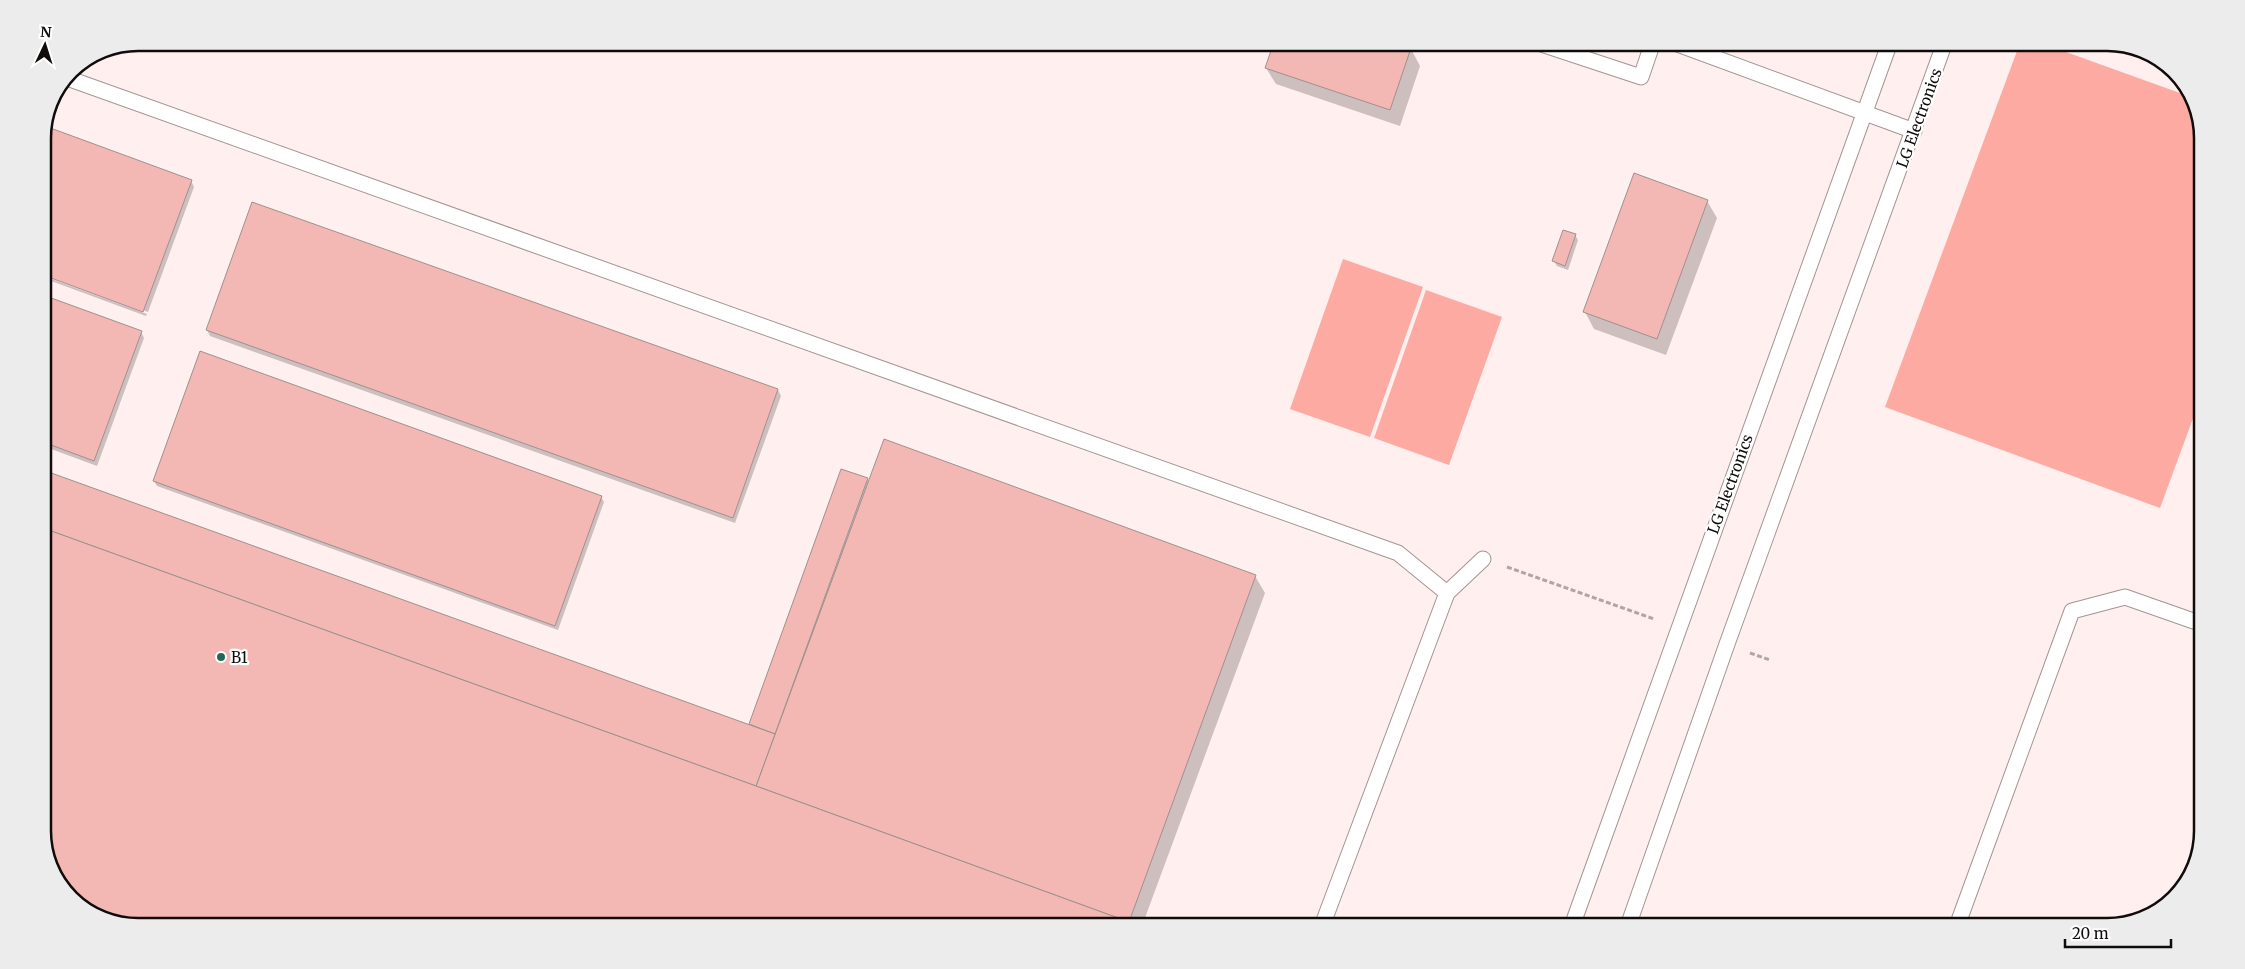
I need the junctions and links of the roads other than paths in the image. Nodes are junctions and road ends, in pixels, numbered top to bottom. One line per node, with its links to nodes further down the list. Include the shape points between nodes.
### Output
1 (1562, 51): 2 (lane, via 1641,77)
2 (1650, 51)
3 (1697, 51): 7 (lane)
4 (1887, 51): 7 (lane, LG Electronics)
5 (1942, 51): 8 (lane, LG Electronics)
6 (74, 80): 10 (lane, via 1398,553)
7 (1866, 113): 8 (lane); 13 (lane, LG Electronics)
8 (1914, 131): 14 (lane, LG Electronics)
9 (1483, 558): 10 (lane)
10 (1447, 593): 12 (lane)
11 (2194, 621): 15 (lane, via 2125,597 2072,611)
12 (1325, 918)
13 (1575, 918)
14 (1631, 918)
15 (1960, 918)

